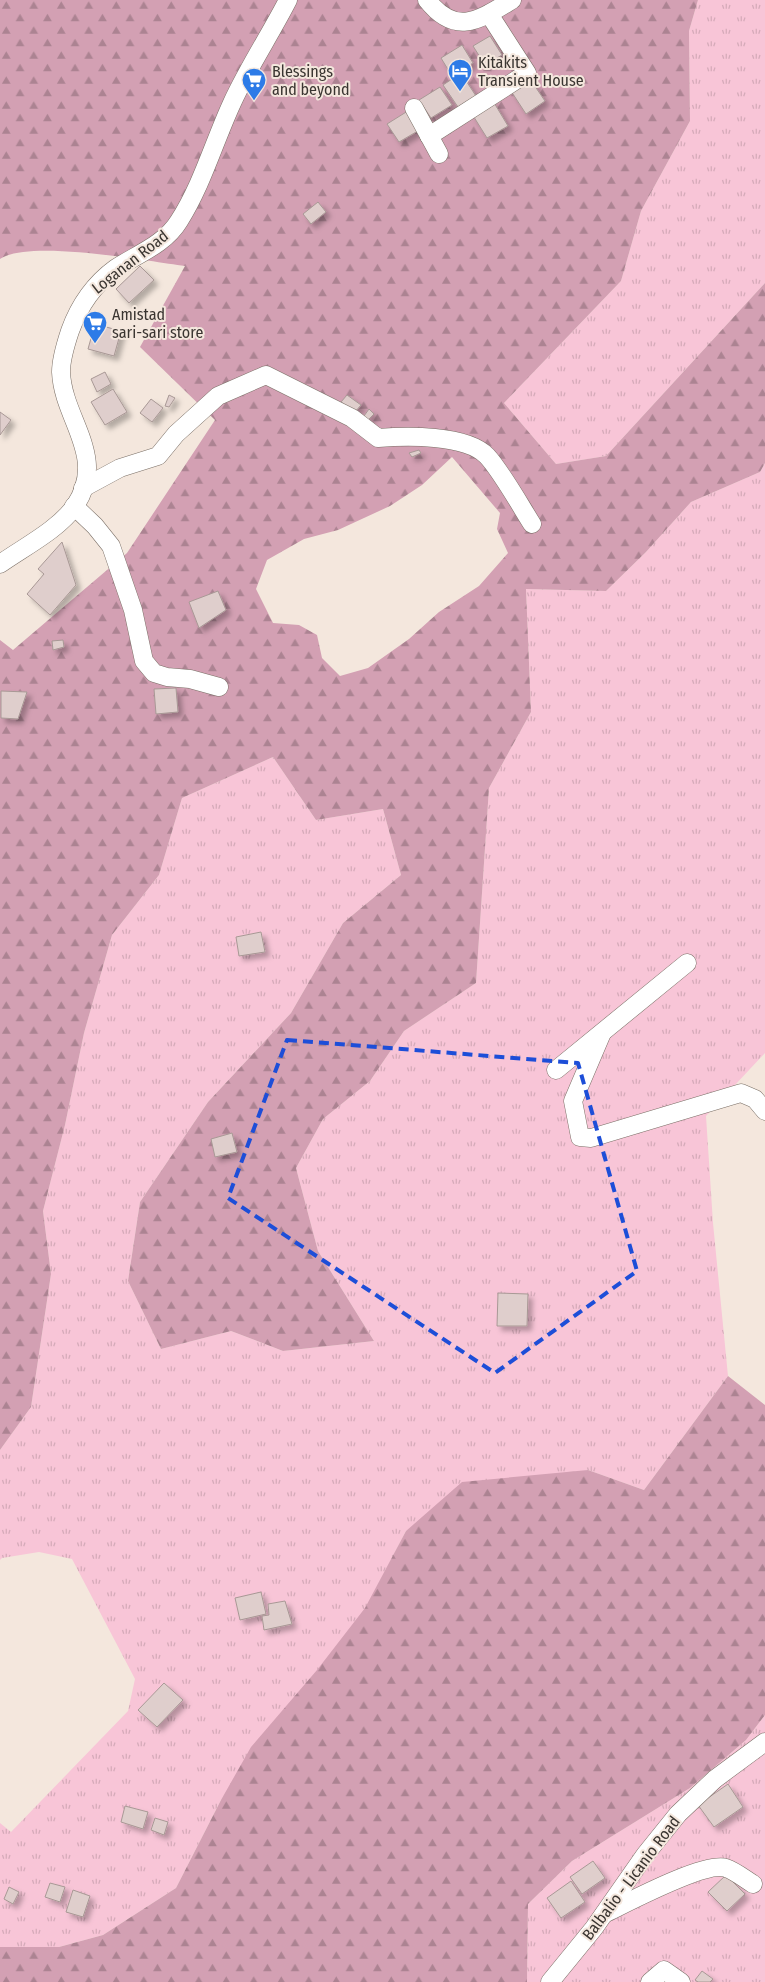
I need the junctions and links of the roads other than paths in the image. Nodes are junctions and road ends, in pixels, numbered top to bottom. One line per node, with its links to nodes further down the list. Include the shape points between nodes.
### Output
1 (288, 0): 8 (street, Loganan Road, via 232,102 179,222 159,243 115,269 88,294 70,331 61,371 64,390 84,445 88,470)
2 (427, 0): 4 (street, via 446,18 457,23 470,22)
3 (512, 0): 4 (street)
4 (489, 14): 6 (street, via 527,73)
5 (414, 108): 6 (street)
6 (429, 136): 7 (street)
7 (439, 154)
8 (83, 488): 9 (street, Loganan Road); 10 (street, via 120,468 158,456 211,401 266,375 352,418 378,438 418,436 466,444 486,455)
9 (74, 506): 11 (street, Loganan Road, via 55,526); 12 (street, via 111,546 133,610 144,661 154,673)
10 (532, 524)
11 (0, 564)
12 (220, 687)
13 (687, 963): 14 (street)
14 (602, 1033): 15 (street); 16 (street, via 573,1102 580,1137 591,1138 741,1093 755,1099)
15 (556, 1070)
16 (765, 1111)
17 (765, 1742): 19 (street, Balbalio - Licanio Road, via 715,1779 678,1814)
18 (753, 1884): 19 (street, via 726,1868 709,1869 676,1880)
19 (604, 1914): 20 (street, Balbalio - Licanio Road)
20 (550, 1982)
21 (650, 1982): 22 (street, via 664,1970)
22 (681, 1982)

